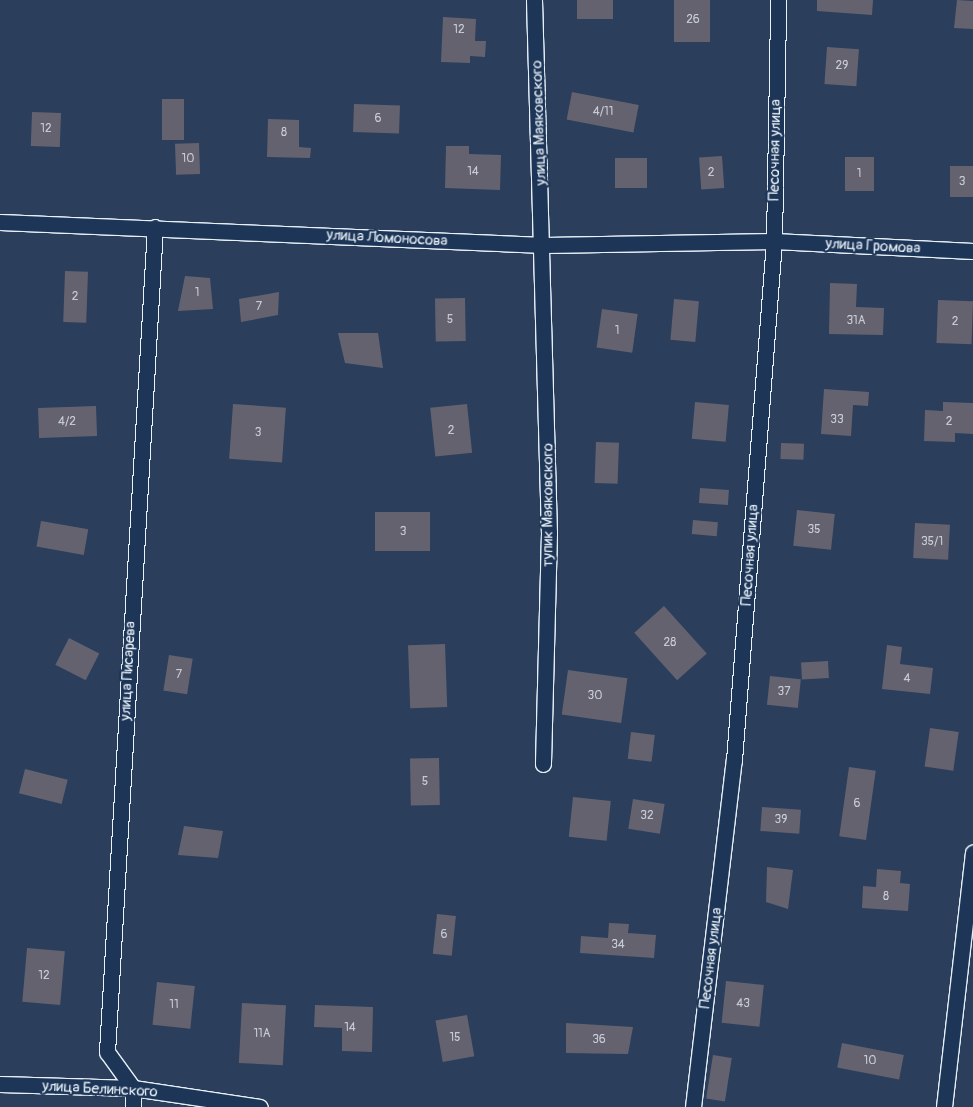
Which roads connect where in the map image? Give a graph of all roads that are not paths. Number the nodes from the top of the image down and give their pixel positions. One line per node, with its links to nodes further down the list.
1 (534, 0): 6 (street, улица Маяковского)
2 (778, 0): 5 (street, Песочная улица)
3 (0, 222): 4 (street, улица Ломоносова)
4 (155, 228): 6 (street, улица Ломоносова); 11 (street, улица Писарева)
5 (774, 241): 6 (street, улица Ломоносова); 7 (street, улица Громова); 14 (street, Песочная улица)
6 (545, 246): 8 (street, тупик Маяковского)
7 (973, 251)
8 (543, 764)
9 (973, 853): 15 (street)
10 (0, 1084): 11 (street, улица Белинского)
11 (133, 1088): 12 (street); 13 (street, улица Белинского)
12 (133, 1107)
13 (260, 1107)
14 (693, 1107)
15 (944, 1107)

